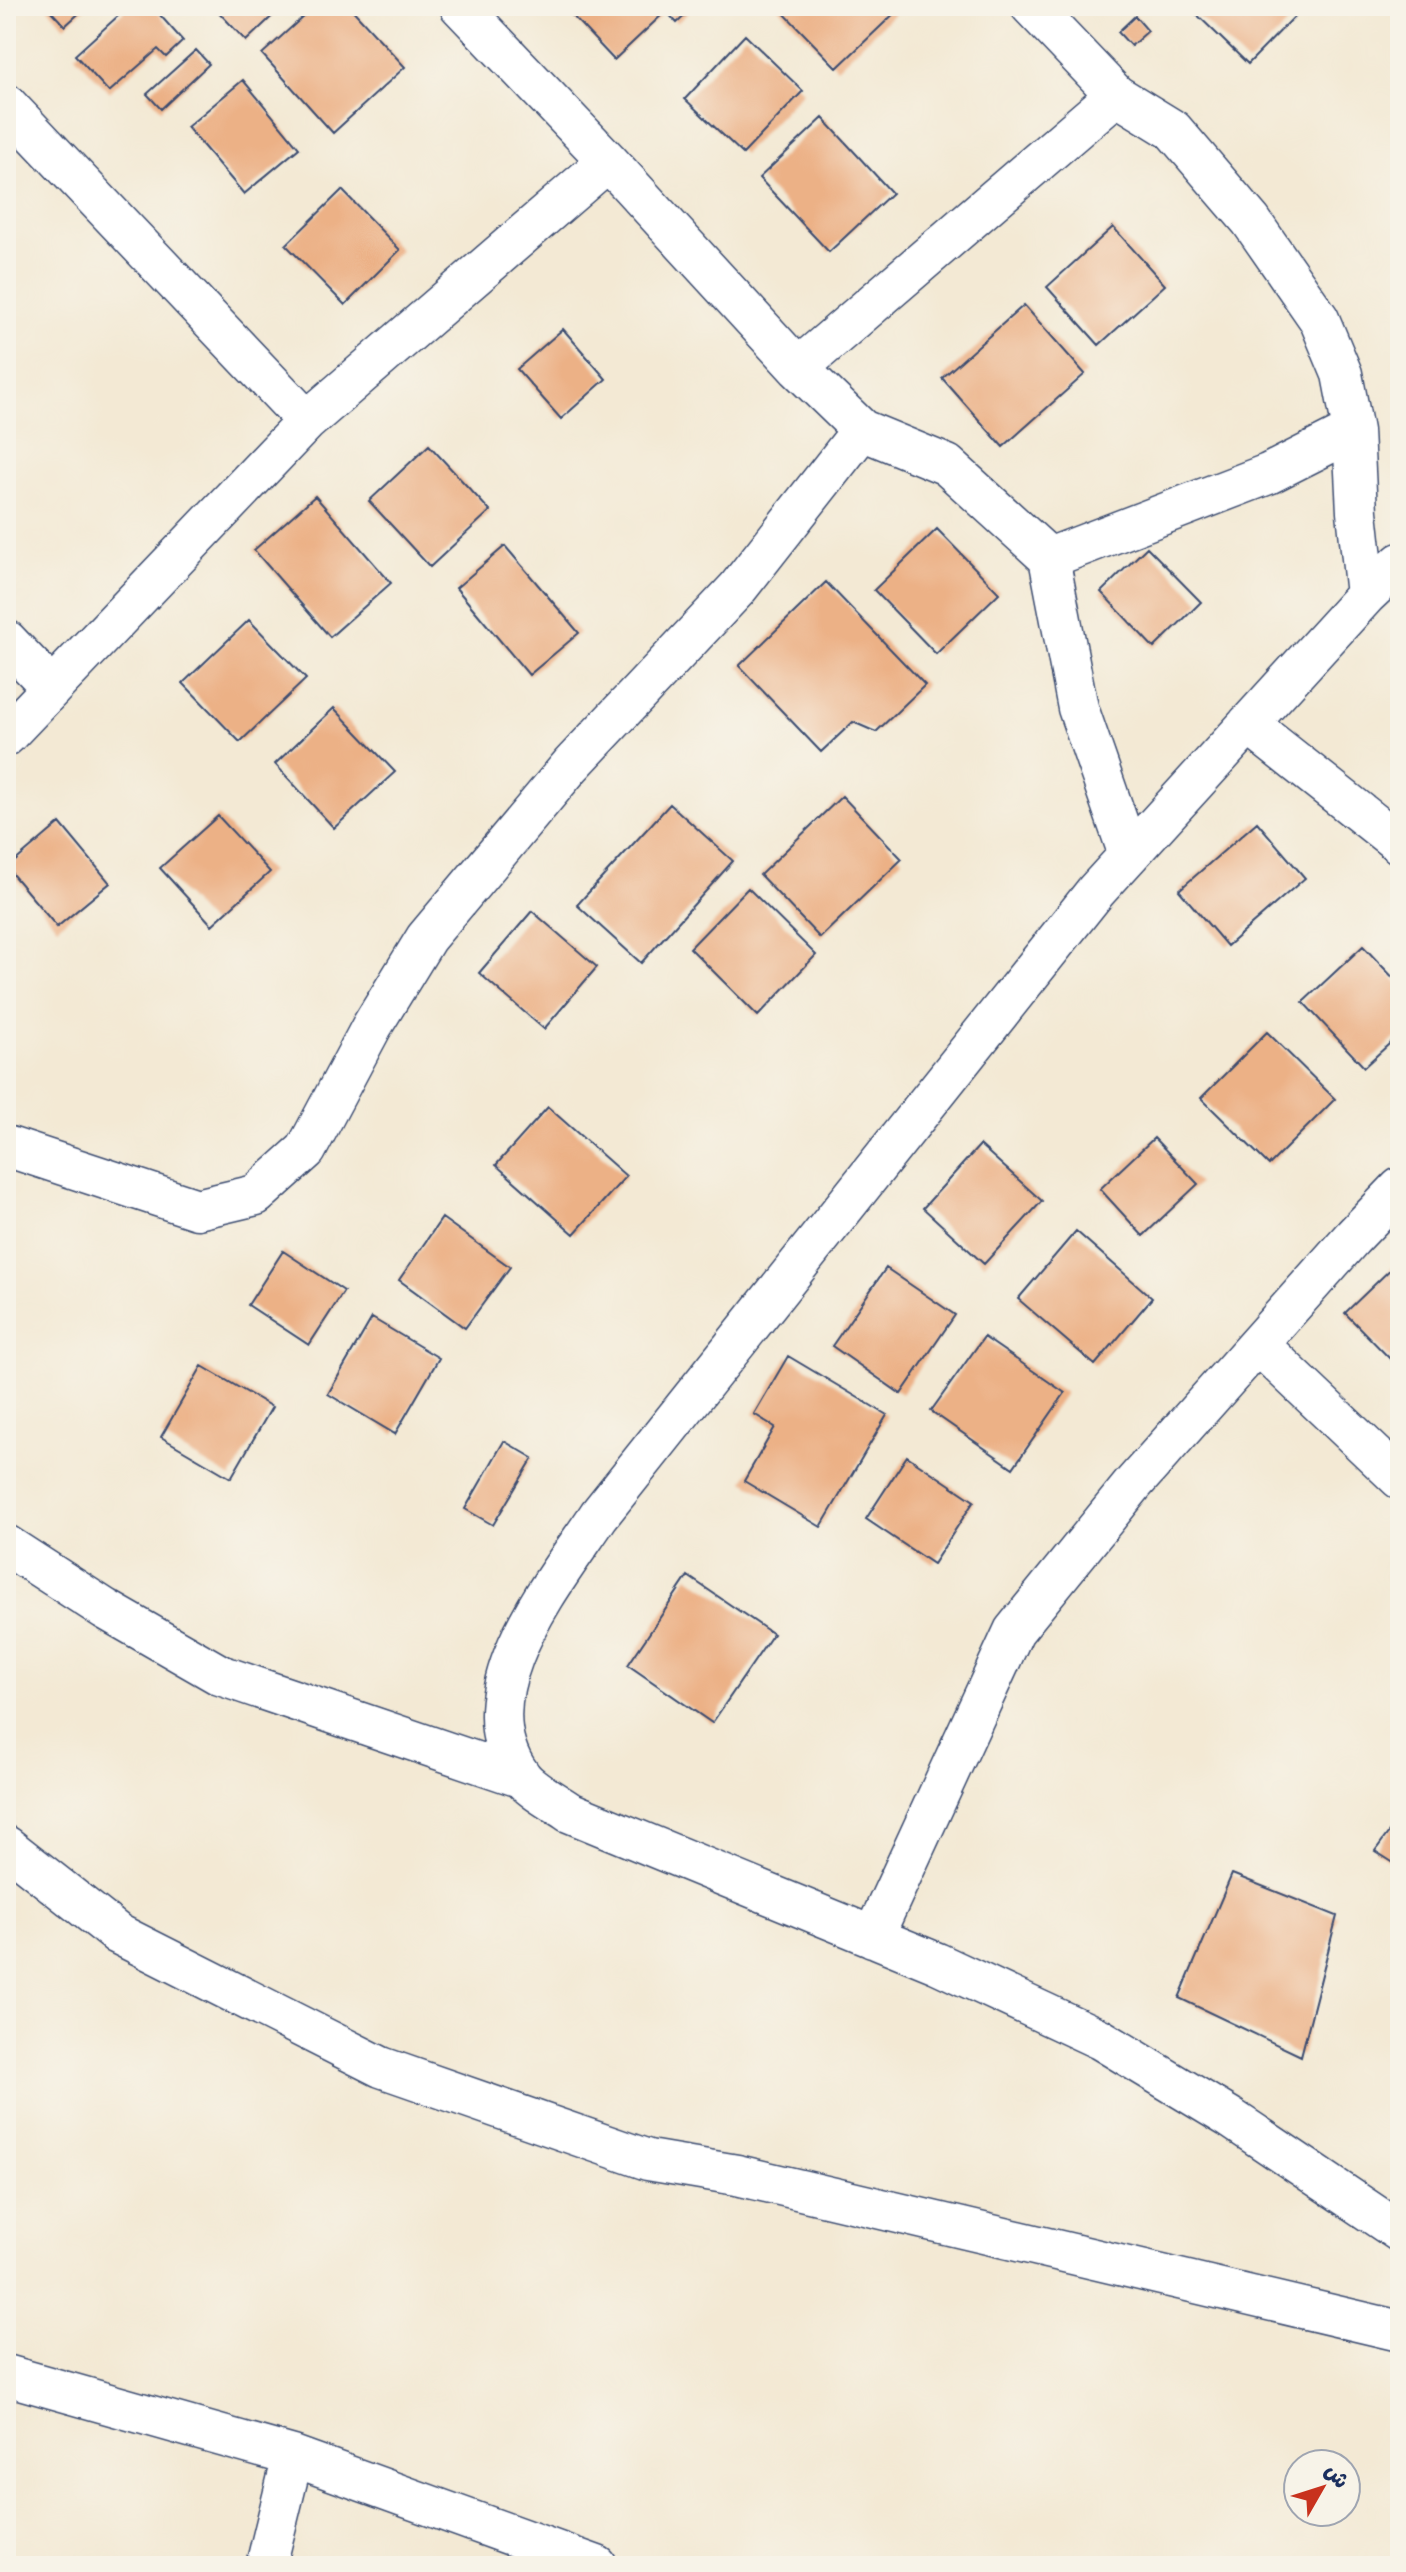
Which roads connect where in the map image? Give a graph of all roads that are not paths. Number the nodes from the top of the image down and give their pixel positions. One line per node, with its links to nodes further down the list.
1 (460, 6): 5 (street)
2 (1031, 6): 3 (street)
3 (1116, 95): 6 (street); 9 (street)
4 (6, 104): 7 (street)
5 (608, 161): 6 (street); 7 (street)
6 (798, 368): 8 (street)
7 (307, 421): 14 (street)
8 (862, 430): 10 (street); 19 (street)
9 (1353, 431): 10 (street); 12 (street)
10 (1049, 558): 18 (street)
11 (1400, 563): 12 (street)
12 (1366, 595): 15 (street)
13 (6, 640): 14 (street)
14 (52, 688): 16 (street)
15 (1248, 724): 17 (street); 18 (street)
16 (6, 736)
17 (1400, 844)
18 (1129, 855): 24 (street)
19 (6, 1146)
20 (1400, 1188): 21 (street)
21 (1258, 1344): 22 (street); 26 (street)
22 (1400, 1479)
23 (6, 1545): 24 (street)
24 (520, 1777): 26 (street)
25 (6, 1846): 28 (street)
26 (873, 1937): 27 (street)
27 (1400, 2232)
28 (1400, 2331)
29 (6, 2375): 30 (street)
30 (293, 2456): 31 (street); 32 (street)
31 (266, 2566)
32 (597, 2566)

